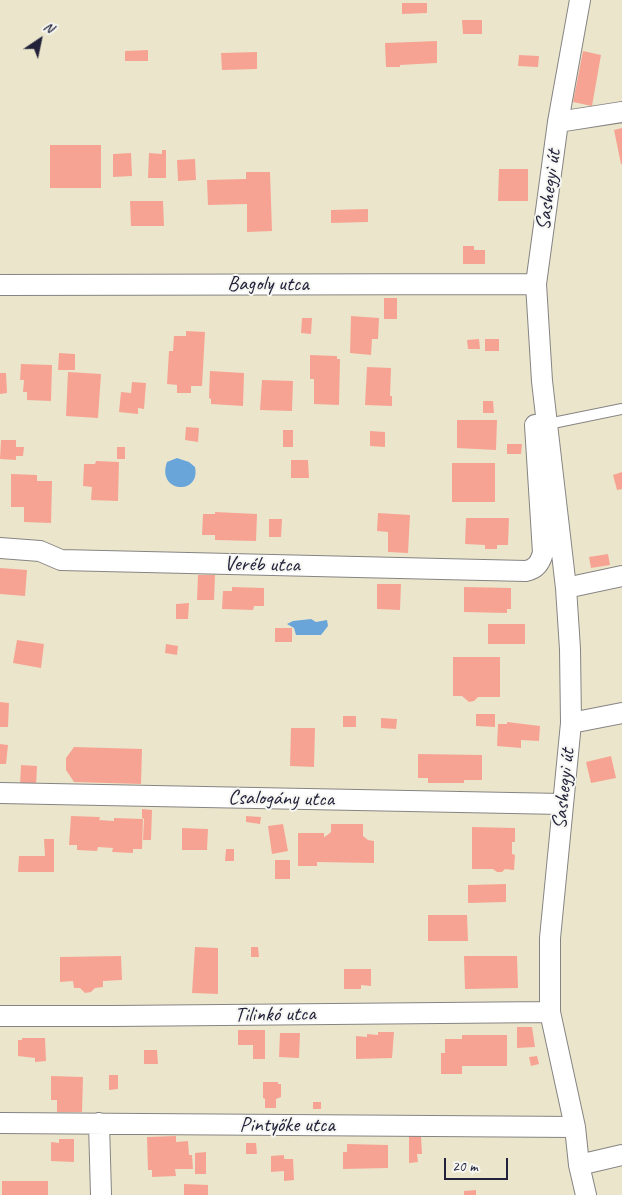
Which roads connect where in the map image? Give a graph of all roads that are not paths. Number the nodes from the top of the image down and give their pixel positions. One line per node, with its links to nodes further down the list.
1 (580, 0): 3 (street, Sashegyi út)
2 (622, 112): 3 (street)
3 (558, 122): 4 (street, Sashegyi út)
4 (536, 284): 5 (street, Bagoly utca); 6 (street, Sashegyi út)
5 (0, 285)
6 (542, 381): 8 (street, Sashegyi út); 10 (street, Sashegyi út)
7 (622, 409): 8 (lane)
8 (548, 424): 12 (street, Sashegyi út)
9 (0, 548): 10 (street, Veréb utca)
10 (526, 571)
11 (622, 576): 12 (street)
12 (566, 588): 14 (street, Sashegyi út)
13 (622, 713): 14 (street)
14 (571, 723): 16 (street, Sashegyi út)
15 (0, 793): 16 (street, Csalogány utca)
16 (562, 804): 17 (street, Sashegyi út)
17 (550, 1012): 18 (street, Tilinkó utca); 21 (street, Sashegyi út)
18 (0, 1016)
19 (0, 1123): 20 (street, Pintyőke utca)
20 (98, 1123): 21 (street, Pintyőke utca); 24 (street)
21 (575, 1127): 23 (street, Sashegyi út)
22 (622, 1154): 23 (street)
23 (579, 1165): 25 (street, Sashegyi út)
24 (101, 1195)
25 (586, 1195)

